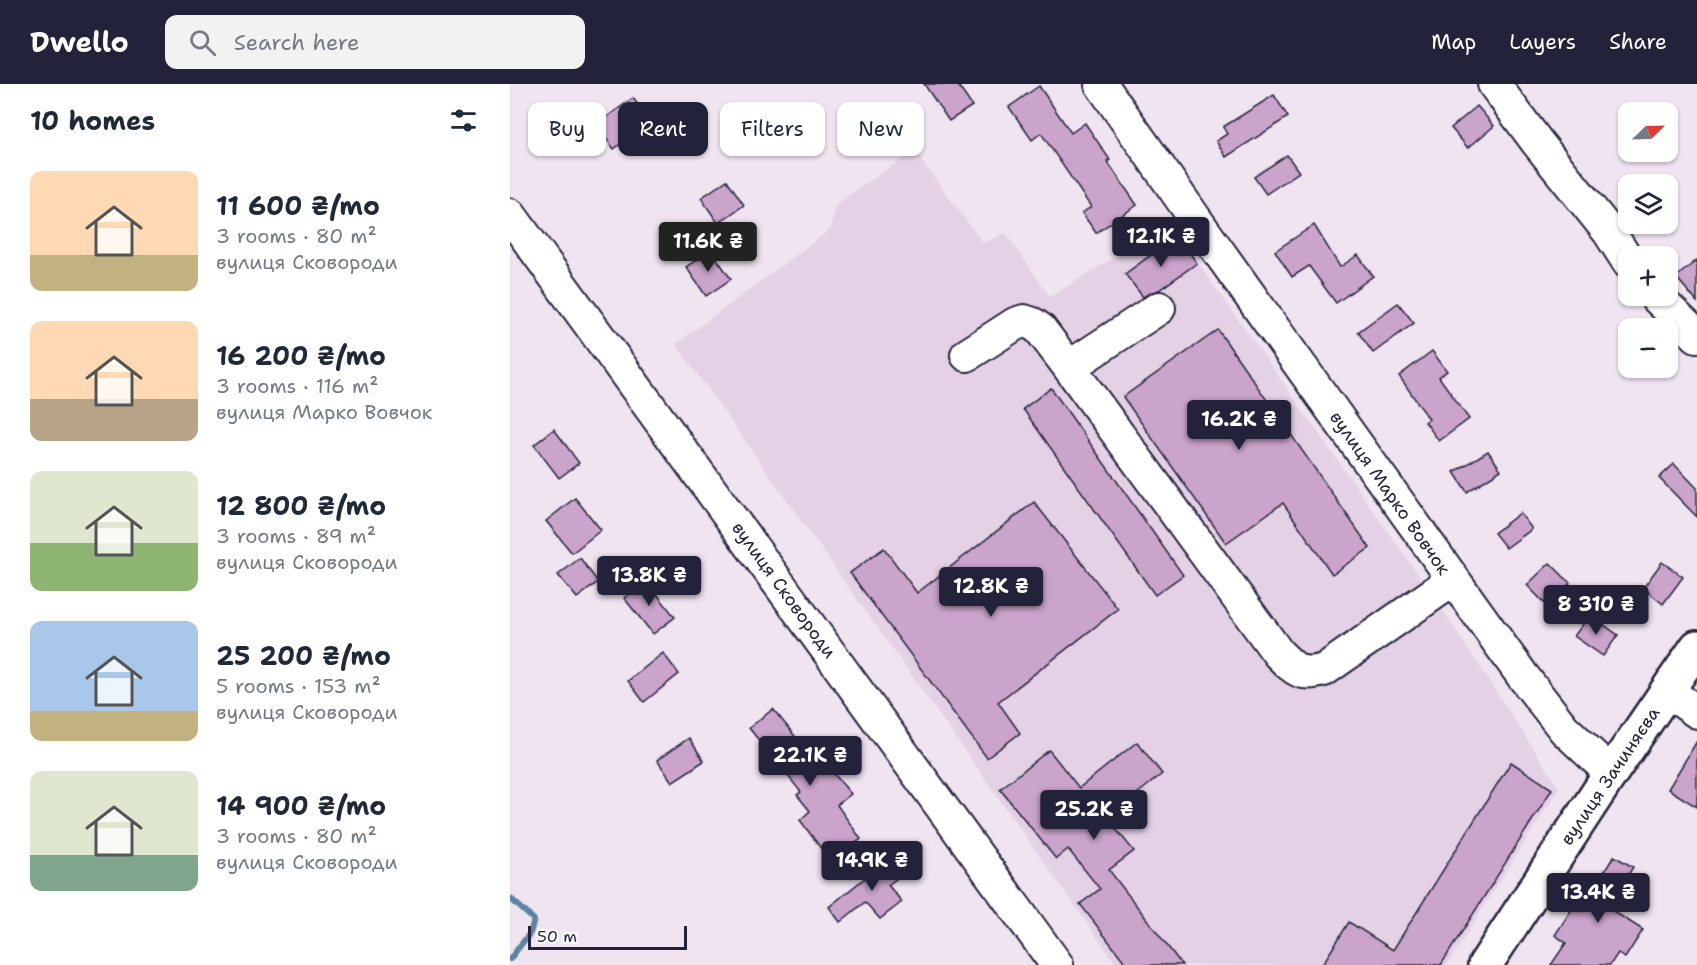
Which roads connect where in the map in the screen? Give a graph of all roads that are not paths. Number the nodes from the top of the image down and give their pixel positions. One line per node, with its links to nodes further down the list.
1 (1101, 84): 10 (street, вулиця Марко Вовчок)
2 (1494, 84): 4 (street)
3 (510, 215): 15 (street, вулиця Сковороди)
4 (1618, 246)
5 (1666, 306): 7 (street)
6 (1160, 308): 9 (street)
7 (1697, 336)
8 (967, 355): 9 (street)
9 (1069, 367): 10 (street)
10 (1453, 580): 14 (street, вулиця Марко Вовчок)
11 (1697, 647): 12 (main road, вулиця Зачиняєва)
12 (1667, 691): 13 (street); 14 (main road, вулиця Зачиняєва)
13 (1697, 712)
14 (1611, 773): 16 (main road, вулиця Зачиняєва)
15 (1057, 965)
16 (1485, 965)

